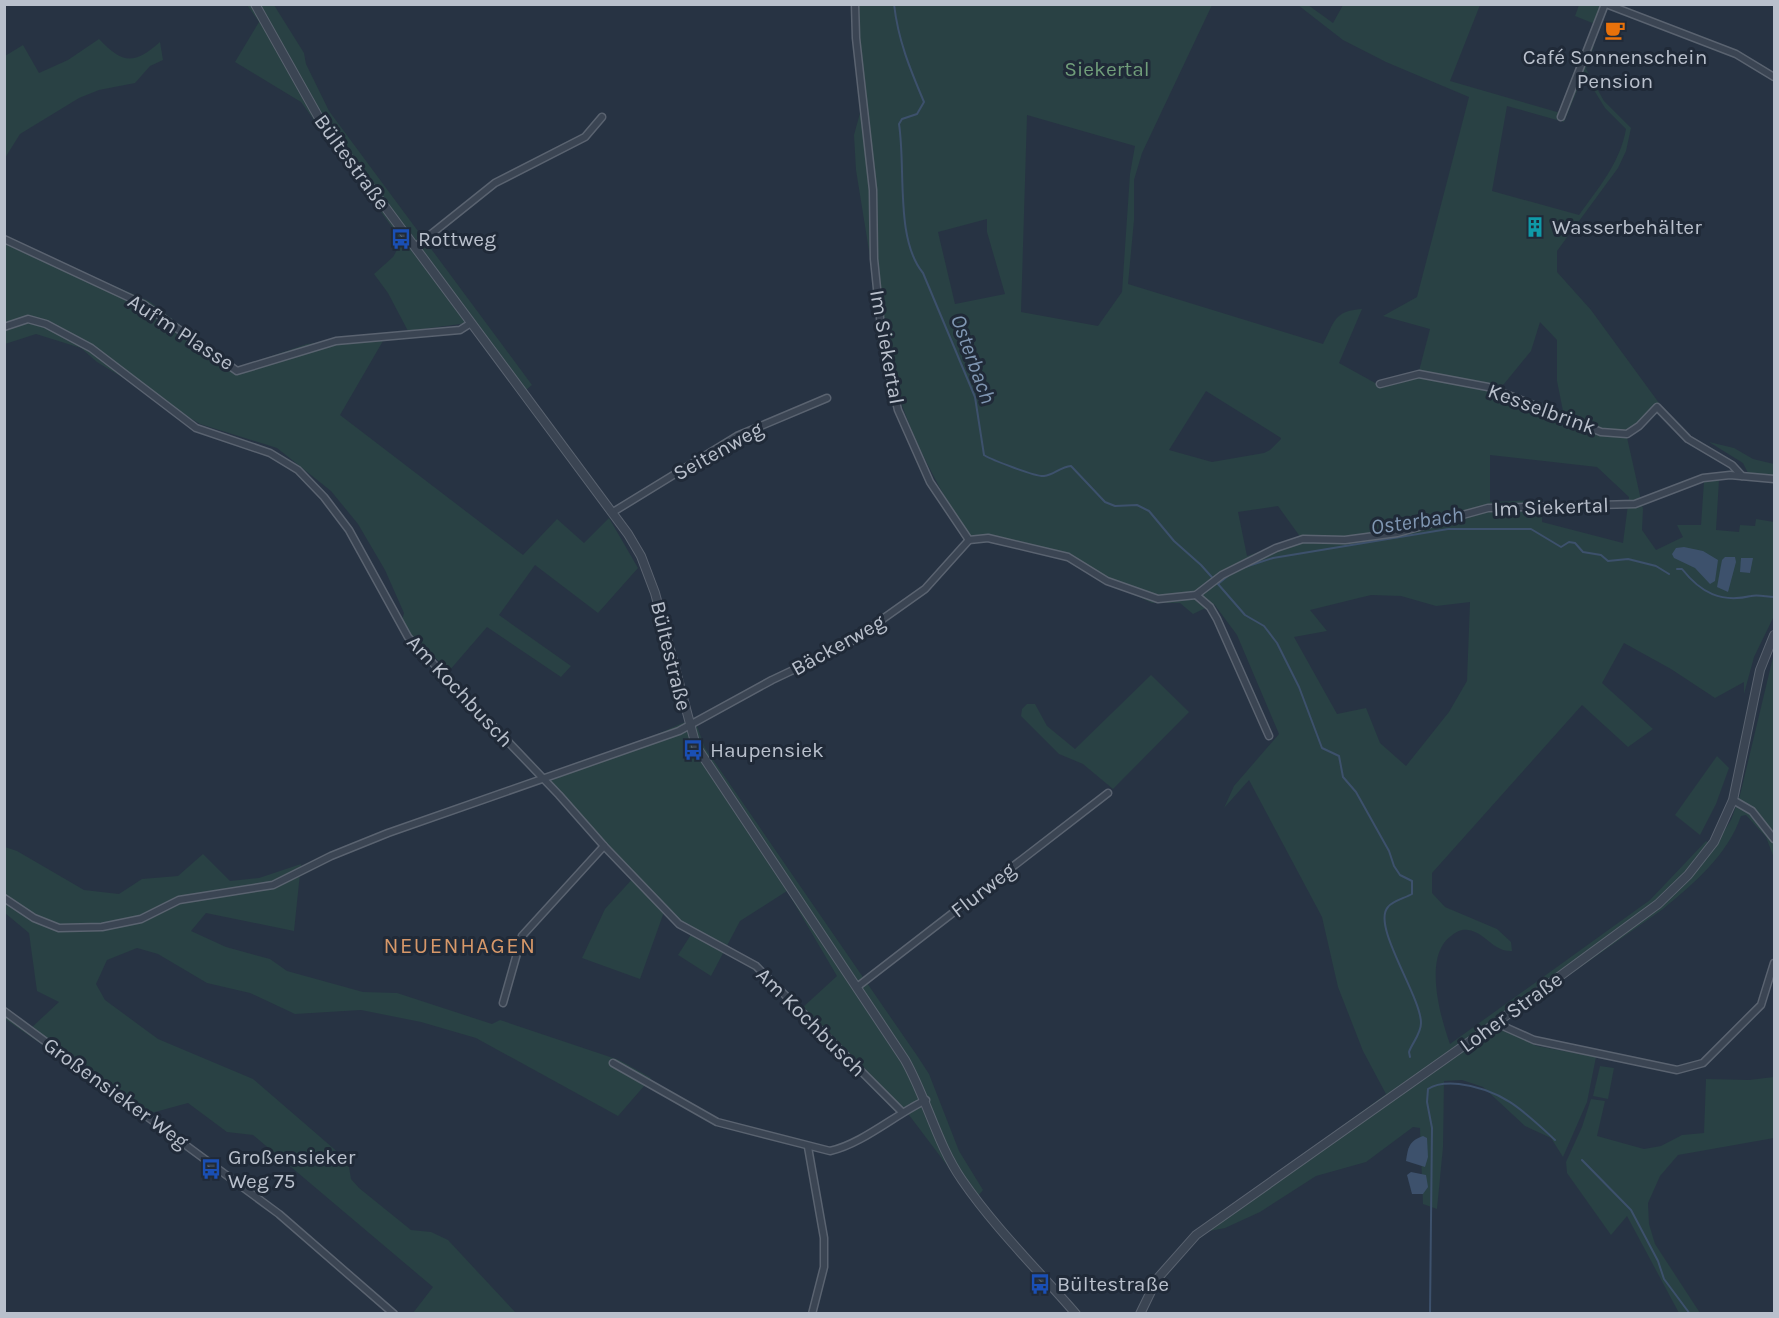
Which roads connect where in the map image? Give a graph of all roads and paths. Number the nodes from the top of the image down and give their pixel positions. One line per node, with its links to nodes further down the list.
1 (255, 4): 8 (street, Bültestraße)
2 (855, 4): 16 (street, Im Siekertal)
3 (1606, 4): 4 (street); 6 (street)
4 (1774, 77)
5 (602, 117): 8 (street)
6 (1561, 117)
7 (4, 239): 9 (street, Auf'm Plasse)
8 (415, 247): 9 (street, Bültestraße)
9 (471, 323): 15 (street, Bültestraße)
10 (4, 327): 21 (street, Am Kochbusch)
11 (1380, 384): 13 (street, Kesselbrink)
12 (827, 398): 15 (street, Seitenweg)
13 (1742, 476): 14 (street, Im Siekertal); 17 (street, Im Siekertal)
14 (1774, 479)
15 (613, 512): 19 (street, Bültestraße)
16 (969, 540): 17 (street); 19 (street, Bäckerweg)
17 (1196, 595): 20 (street)
18 (1774, 635): 23 (street, Loher Straße)
19 (689, 726): 21 (street); 28 (street, Bültestraße)
20 (1269, 736)
21 (542, 780): 25 (street, Am Kochbusch); 26 (street)
22 (1108, 793): 28 (street, Flurweg)
23 (1733, 800): 24 (street); 31 (street, Loher Straße)
24 (1774, 838)
25 (604, 846): 29 (street); 34 (street, Am Kochbusch)
26 (4, 898)
27 (1774, 963): 31 (street)
28 (857, 987): 33 (street, Bültestraße)
29 (503, 1003)
30 (4, 1011): 36 (street, Großensieker Weg)
31 (1496, 1023): 39 (street, Loher Straße)
32 (613, 1063): 35 (street)
33 (926, 1100): 34 (street); 38 (street, Bültestraße)
34 (902, 1112): 35 (street)
35 (808, 1147): 37 (street)
36 (394, 1314)
37 (812, 1314)
38 (1076, 1314)
39 (1140, 1314)

